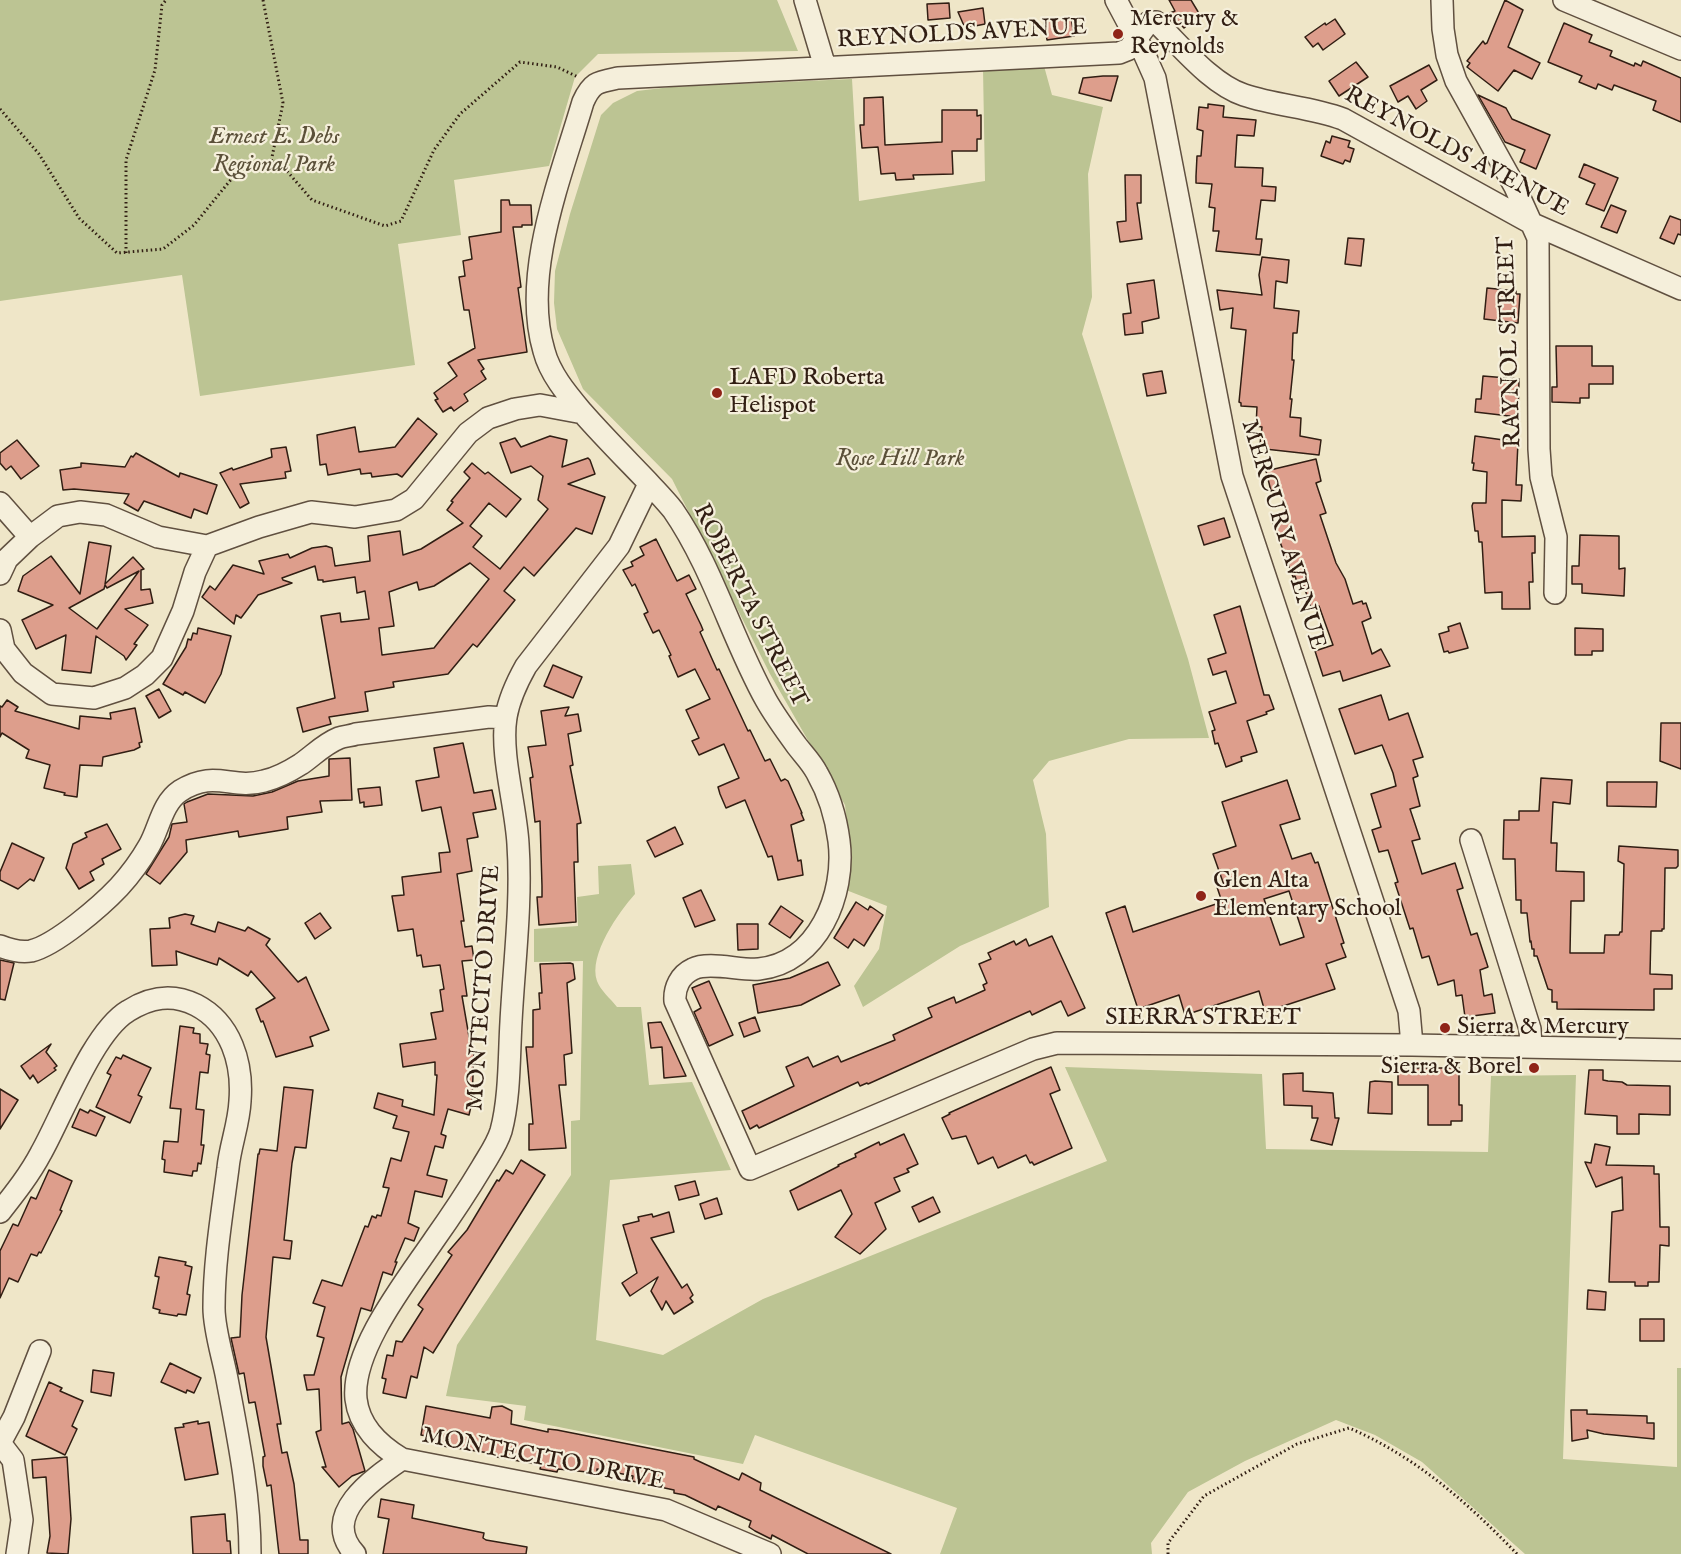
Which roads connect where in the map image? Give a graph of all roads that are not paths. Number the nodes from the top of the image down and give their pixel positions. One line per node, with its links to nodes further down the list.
1 (805, 0): 7 (street)
2 (1116, 0): 5 (street, MERCURY AVENUE)
3 (1442, 0): 9 (street, RAYNOL STREET)
4 (1564, 0): 6 (street)
5 (1138, 39): 7 (street, REYNOLDS AVENUE); 9 (street, REYNOLDS AVENUE); 22 (street, MERCURY AVENUE)
6 (1680, 47)
7 (825, 68): 8 (street, REYNOLDS AVENUE)
8 (593, 85): 11 (street, ROBERTA STREET)
9 (1533, 224): 10 (street, REYNOLDS AVENUE); 17 (street, RAYNOL STREET)
10 (1681, 289)
11 (583, 413): 12 (street, ROBERTA STREET); 15 (street)
12 (650, 484): 19 (street, MONTECITO DRIVE); 25 (street, ROBERTA STREET)
13 (0, 503): 14 (street)
14 (30, 537): 15 (street); 16 (street)
15 (207, 546): 18 (street)
16 (0, 574)
17 (1555, 593)
18 (0, 630)
19 (506, 718): 21 (street); 29 (street, MONTECITO DRIVE)
20 (1471, 840): 23 (street)
21 (0, 946)
22 (1412, 1045): 23 (street, SIERRA STREET); 25 (street, SIERRA STREET)
23 (1531, 1046): 24 (street, SIERRA STREET)
24 (1681, 1050)
25 (750, 1169)
26 (0, 1212): 31 (street)
27 (40, 1351): 28 (street)
28 (0, 1443): 30 (street)
29 (402, 1459): 32 (street); 33 (street, MONTECITO DRIVE)
30 (17, 1554)
31 (250, 1554)
32 (354, 1554)
33 (770, 1554)

